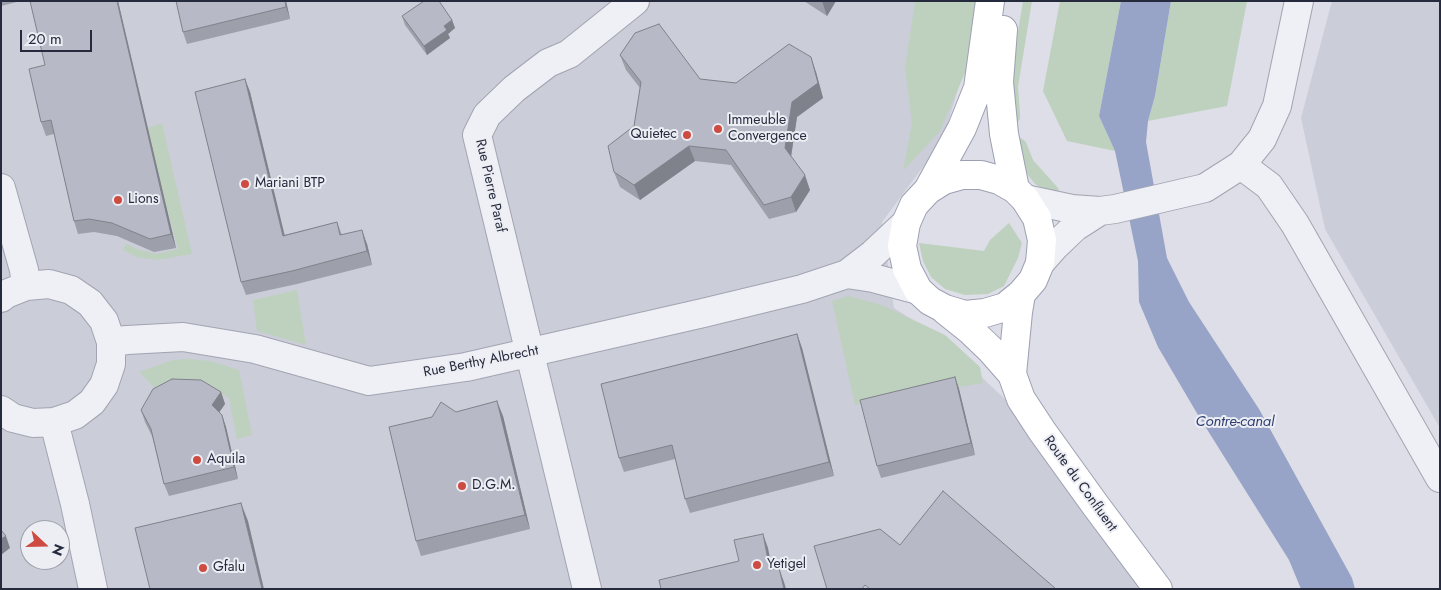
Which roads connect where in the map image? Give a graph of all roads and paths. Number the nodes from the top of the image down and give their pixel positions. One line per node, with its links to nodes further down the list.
1 (635, 1): 19 (street, Rue Pierre Paraf)
2 (990, 1): 7 (main road)
3 (1007, 1): 8 (main road)
4 (1299, 1): 5 (street)
5 (1241, 165): 9 (street); 23 (street)
6 (1, 188): 13 (street)
7 (928, 190): 8 (main road); 10 (main road)
8 (1020, 194): 9 (street); 11 (main road)
9 (1108, 210): 11 (street)
10 (906, 223): 12 (street, Rue Berthy Albrecht); 14 (main road)
11 (1040, 262): 15 (main road)
12 (847, 274): 14 (street, Rue Berthy Albrecht); 19 (street, Rue Berthy Albrecht)
13 (26, 286): 16 (street); 18 (street)
14 (918, 290): 17 (main road)
15 (1021, 294): 17 (main road); 20 (main road, Route du Confluent)
16 (1, 298)
17 (945, 309): 20 (main road, Route du Confluent)
18 (111, 342): 19 (street, Rue Berthy Albrecht); 22 (street)
19 (529, 352): 25 (street, Rue Pierre Paraf)
20 (1012, 374): 26 (main road, Route du Confluent)
21 (1, 410): 22 (street)
22 (54, 422): 24 (street)
23 (1440, 478)
24 (93, 589)
25 (587, 589)
26 (1158, 589)

